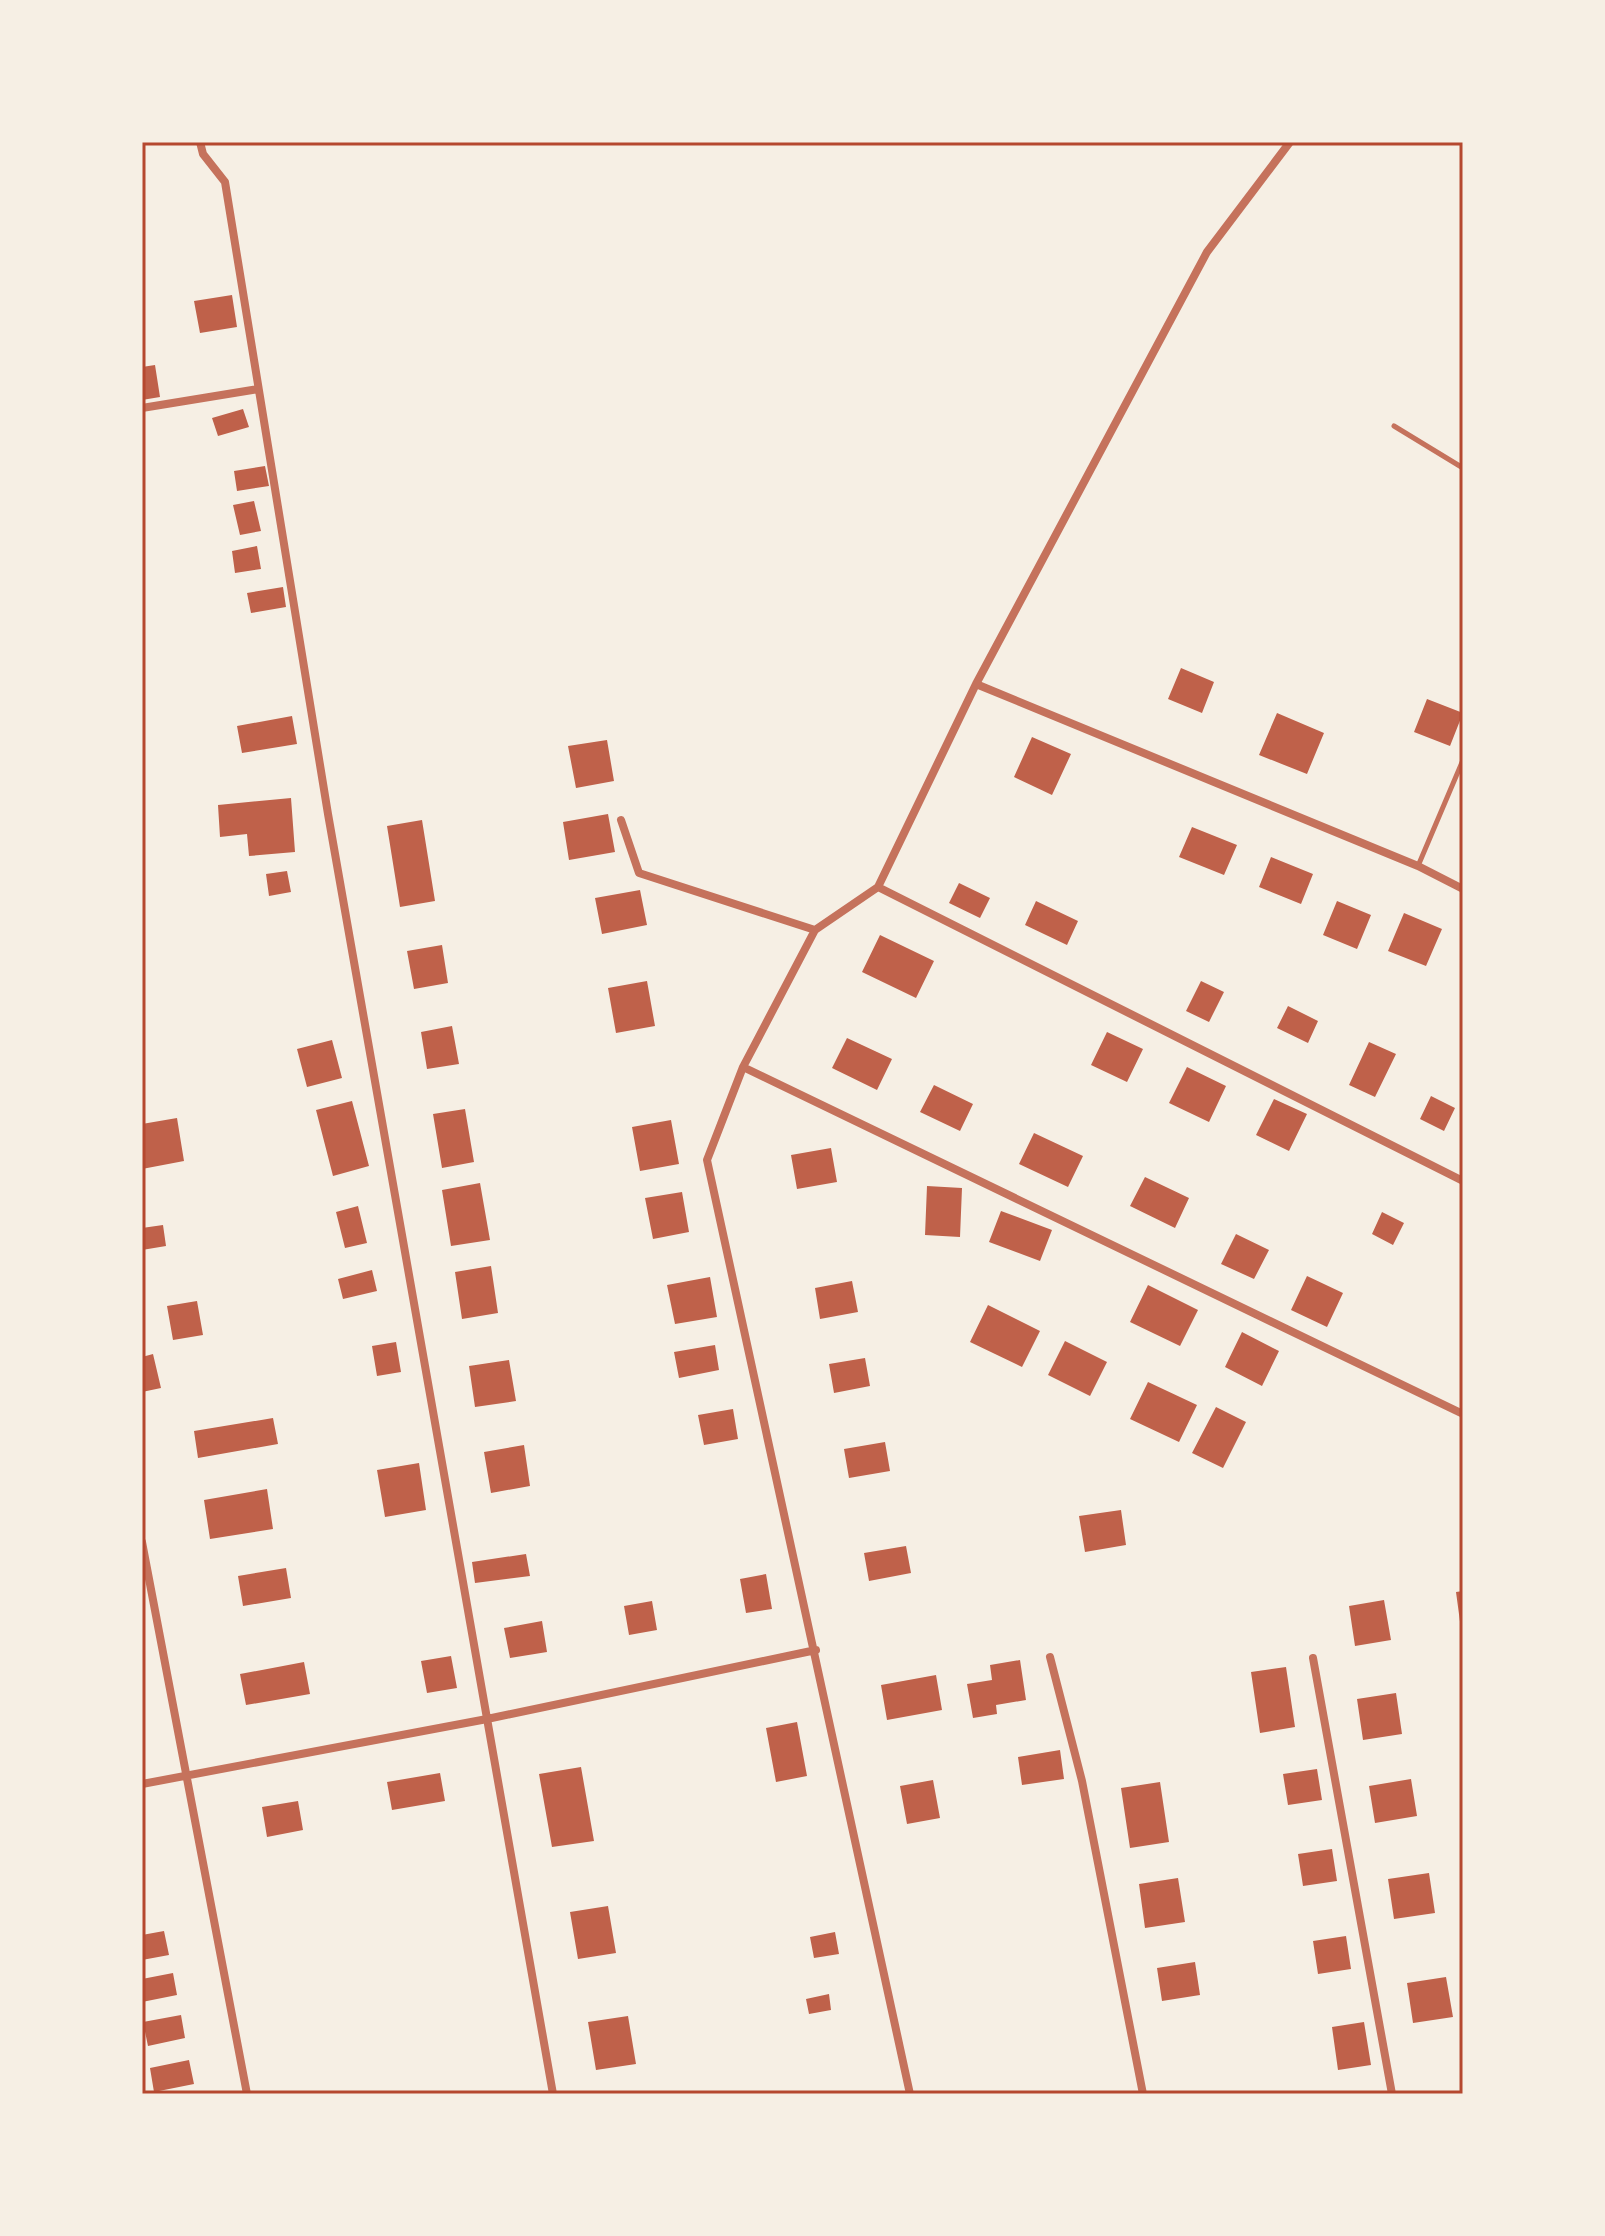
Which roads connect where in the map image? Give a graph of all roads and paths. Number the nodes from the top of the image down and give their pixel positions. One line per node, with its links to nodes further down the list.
1 (200, 142): 3 (street)
2 (1290, 142): 7 (street)
3 (258, 389): 4 (street); 21 (street)
4 (142, 408)
5 (1394, 426): 6 (lane)
6 (1463, 468)
7 (976, 684): 10 (street); 11 (street)
8 (1463, 760): 10 (lane)
9 (621, 820): 13 (street)
10 (1418, 866): 12 (street)
11 (878, 887): 13 (street); 15 (street)
12 (1463, 889)
13 (815, 930): 14 (street)
14 (743, 1067): 16 (street); 18 (street)
15 (1463, 1181)
16 (1463, 1414)
17 (142, 1542): 22 (street)
18 (816, 1650): 21 (street); 26 (street)
19 (1050, 1657): 27 (street)
20 (1313, 1658): 28 (street)
21 (487, 1719): 22 (street); 25 (street)
22 (189, 1776): 23 (street); 24 (street)
23 (142, 1784)
24 (247, 2094)
25 (553, 2094)
26 (910, 2094)
27 (1143, 2094)
28 (1392, 2094)

